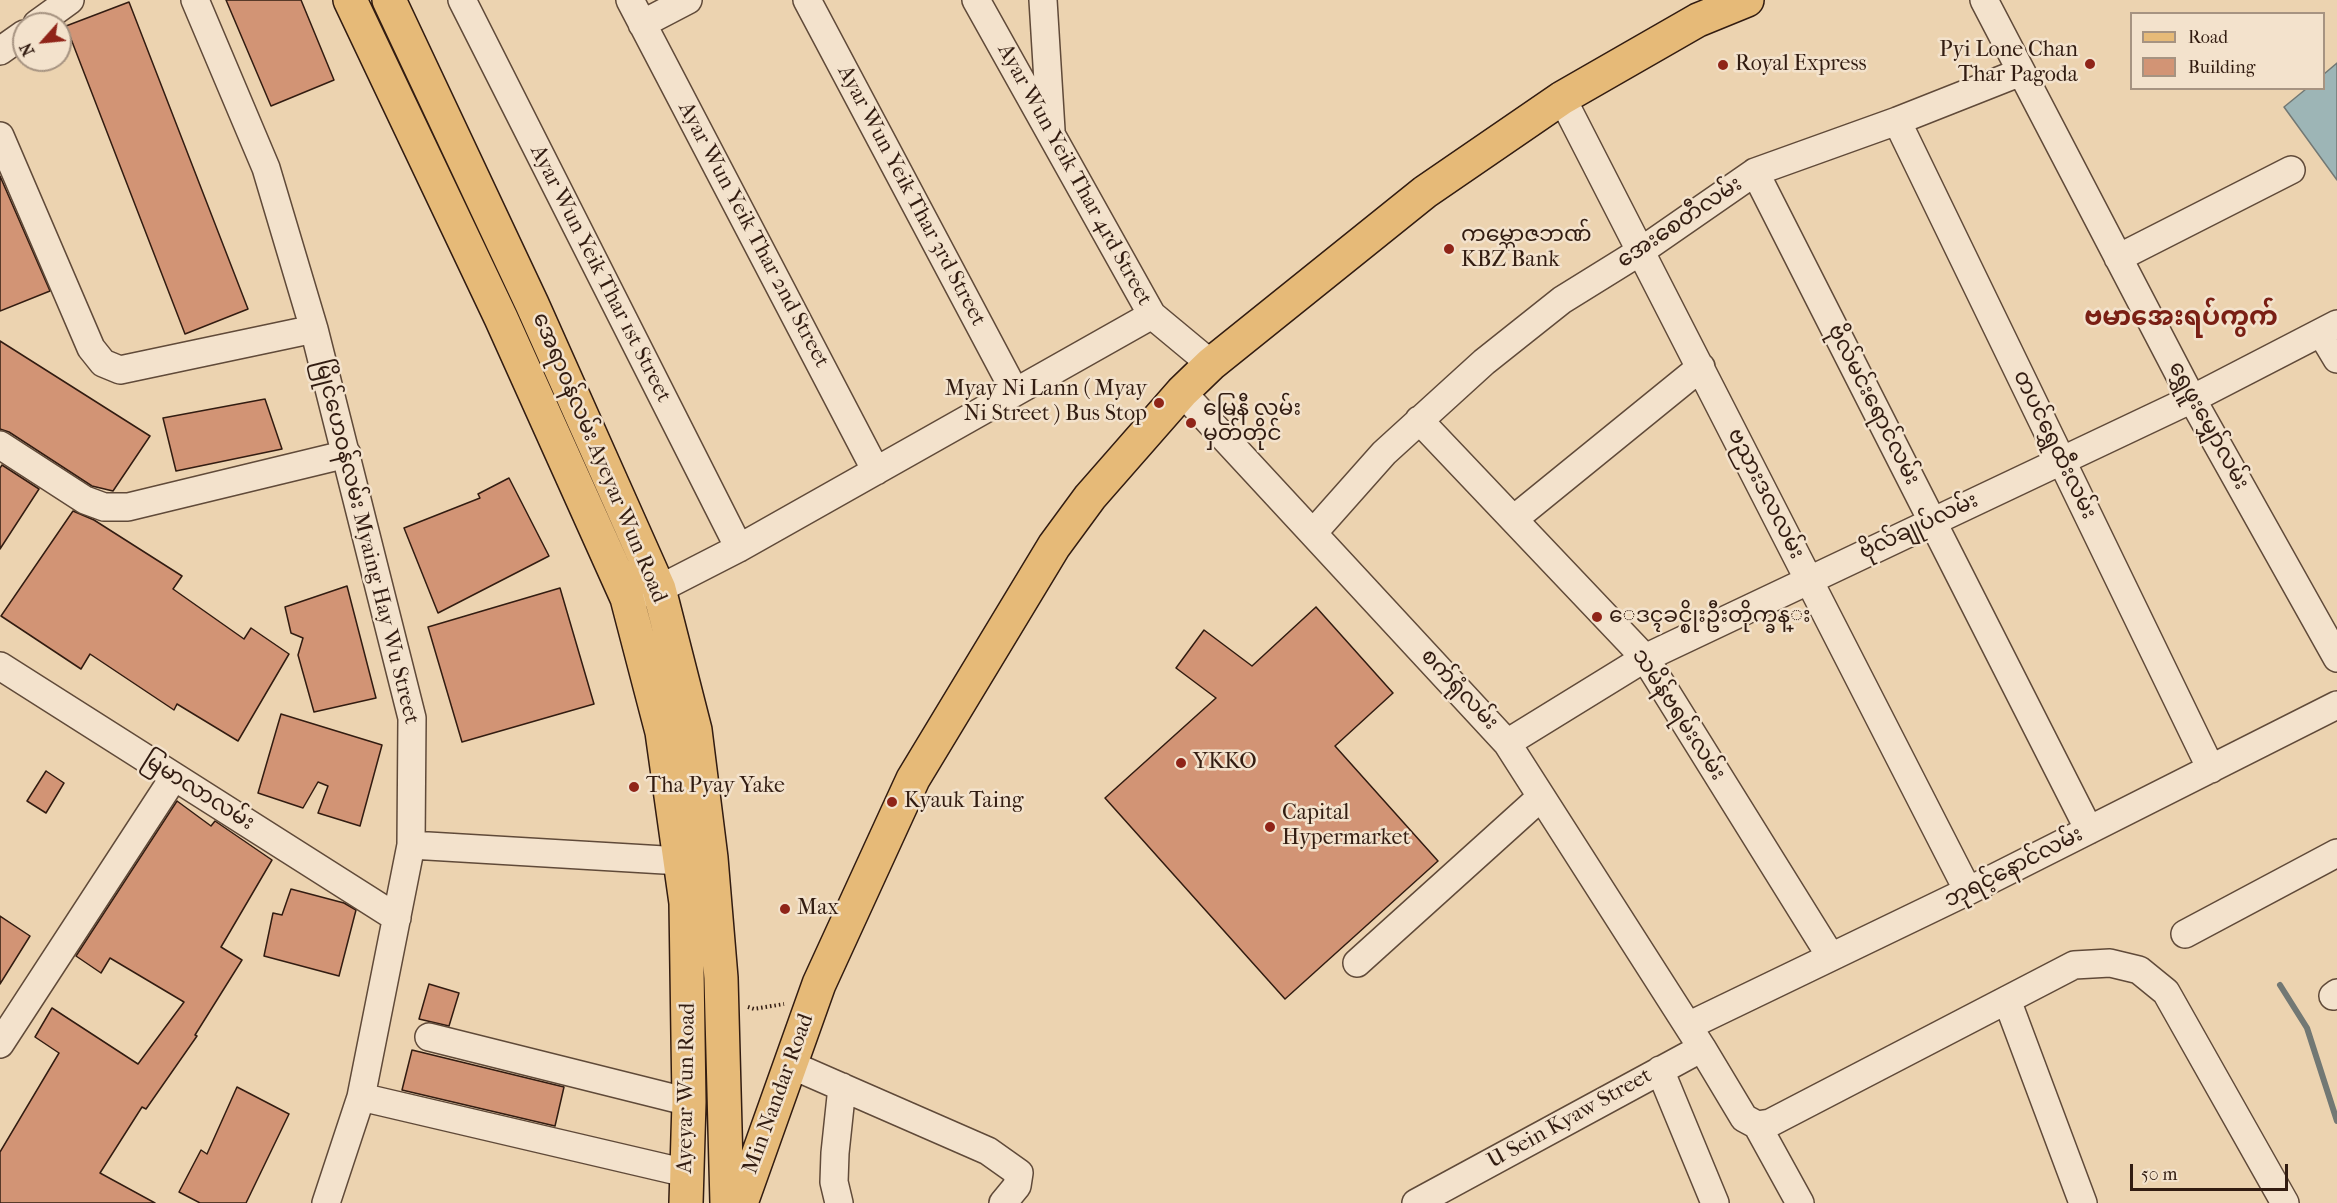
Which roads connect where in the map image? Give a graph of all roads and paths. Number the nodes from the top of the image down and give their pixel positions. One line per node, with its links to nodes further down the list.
1 (70, 0): 14 (street)
2 (195, 0): 26 (street, မြိုင်ဟေဝန်လမ်း Myaing Hay Wu Street)
3 (350, 0): 45 (main road, အေရာဝန်လမ်း Ayeyar Wun Road)
4 (389, 0): 44 (main road, အေရာဝန်လမ်း Ayeyar Wun Road)
5 (462, 0): 42 (street, Ayar Wun Yeik Thar 1st Street)
6 (630, 0): 15 (street, Ayar Wun Yeik Thar 2nd Street)
7 (688, 0): 15 (street)
8 (807, 0): 31 (street, Ayar Wun Yeik Thar 3rd Street)
9 (976, 0): 20 (street, Ayar Wun Yeik Thar 4rd Street)
10 (1042, 0): 20 (street)
11 (1747, 0): 13 (main road, Min Nandar Road)
12 (1984, 0): 16 (street, ရွှေဖူးမျှော်လမ်း)
13 (1696, 10): 17 (main road, Min Nandar Road)
14 (54, 12)
15 (642, 24): 38 (street, Ayar Wun Yeik Thar 2nd Street)
16 (2021, 72): 18 (street, အေးစေတီလမ်း); 24 (street, ရွှေဖူးမျှော်လမ်း)
17 (1562, 98): 23 (street, ဗညားဒလလမ်း); 29 (main road, Min Nandar Road)
18 (1897, 121): 22 (street, အေးစေတီလမ်း); 37 (street, တပင်ရွှေထီးလမ်း)
19 (0, 136): 26 (street)
20 (1052, 137): 25 (street, Ayar Wun Yeik Thar 4rd Street)
21 (2291, 170): 24 (street)
22 (1755, 172): 23 (street, အေးစေတီလမ်း); 40 (street, ဗိုလ်မင်းရောင်လမ်း)
23 (1641, 251): 30 (street, ဗညားဒလလမ်း); 34 (street, အေးစေတီလမ်း)
24 (2118, 258): 33 (street, ရွှေဖူးမျှော်လမ်း)
25 (1152, 315): 29 (street, Ayar Wun Yeik Thar 4rd Street); 31 (street)
26 (314, 329): 36 (street, မြိုင်ဟေဝန်လမ်း Myaing Hay Wu Street)
27 (2330, 329): 28 (street); 33 (street, ဗိုလ်ချုပ်လမ်း)
28 (2337, 359)
29 (1211, 364): 32 (main road, Min Nandar Road)
30 (1701, 367): 39 (street); 43 (street, ဗညားဒလလမ်း)
31 (1015, 392): 38 (street)
32 (1182, 392): 41 (street, စက်ရုံလမ်း); 65 (main road, Min Nandar Road)
33 (2192, 399): 37 (street, ဗိုလ်ချုပ်လမ်း); 47 (street, ရွှေဖူးမျှော်လမ်း)
34 (1419, 420): 39 (street, သမိန်ဗရမ်းလမ်း); 41 (street, အေးစေတီလမ်း)
35 (0, 445): 36 (street)
36 (347, 454): 55 (street, မြိုင်ဟေဝန်လမ်း Myaing Hay Wu Street)
37 (2061, 460): 40 (street, ဗိုလ်ချုပ်လမ်း); 51 (street, တပင်ရွှေထီးလမ်း)
38 (876, 471): 42 (street)
39 (1514, 519): 46 (street, သမိန်ဗရမ်းလမ်း)
40 (1932, 520): 43 (street, ဗိုလ်ချုပ်လမ်း); 54 (street, ဗိုလ်မင်းရောင်လမ်း)
41 (1313, 532): 50 (street, စက်ရုံလမ်း)
42 (739, 548): 44 (street)
43 (1809, 579): 46 (street, ဗိုလ်ချုပ်လမ်း); 58 (street, ဗညားဒလလမ်း)
44 (659, 589): 45 (street); 64 (main road, အေရာဝန်လမ်း Ayeyar Wun Road)
45 (627, 598): 57 (main road, အေရာဝန်လမ်း Ayeyar Wun Road)
46 (1645, 658): 50 (street, ဗိုလ်ချုပ်လမ်း); 61 (street, သမိန်ဗရမ်းလမ်း)
47 (2337, 658)
48 (0, 666): 52 (street, မြမာလာလမ်း)
49 (2337, 705): 51 (street, ဘုရင့်နောင်လမ်း)
50 (1507, 743): 53 (street, စက်ရုံလမ်း)
51 (2211, 769): 54 (street, ဘုရင့်နောင်လမ်း)
52 (174, 777): 59 (street, မြမာလာလမ်း); 69 (street)
53 (1541, 798): 62 (street); 68 (street, စက်ရုံလမ်း)
54 (2089, 830): 58 (street, ဘုရင့်နောင်လမ်း)
55 (411, 845): 57 (street); 59 (street, မြိုင်ဟေဝန်လမ်း Myaing Hay Wu Street)
56 (2337, 853): 60 (street)
57 (681, 861): 63 (main road, အေရာဝန်လမ်း Ayeyar Wun Road)
58 (1968, 891): 61 (street, ဘုရင့်နောင်လမ်း)
59 (397, 918): 73 (street, မြိုင်ဟေဝန်လမ်း Myaing Hay Wu Street)
60 (2185, 934)
61 (1831, 957): 68 (street, ဘုရင့်နောင်လမ်း)
62 (1357, 963)
63 (687, 973): 74 (main road, Ayeyar Wun Road)
64 (721, 978): 65 (path); 78 (main road, Ayeyar Wun Road)
65 (819, 984): 70 (main road, Min Nandar Road)
66 (2007, 1000): 75 (street); 85 (street); 86 (street)
67 (429, 1037): 74 (street)
68 (1695, 1037): 71 (street, U Sein Kyaw Street); 75 (street, စက်ရုံလမ်း)
69 (0, 1044)
70 (789, 1064): 72 (street); 79 (main road, Min Nandar Road)
71 (1660, 1070): 82 (street, U Sein Kyaw Street); 83 (street)
72 (842, 1087): 80 (street); 81 (street)
73 (361, 1097): 76 (street); 77 (street, မြိုင်ဟေဝန်လမ်း Myaing Hay Wu Street)
74 (689, 1102): 76 (main road, Ayeyar Wun Road)
75 (1757, 1125): 84 (street, စက်ရုံလမ်း)
76 (686, 1188)
77 (326, 1203)
78 (727, 1203)
79 (741, 1203)
80 (839, 1203)
81 (1003, 1203)
82 (1416, 1203)
83 (1715, 1203)
84 (1800, 1203)
85 (2083, 1203)
86 (2285, 1203)

